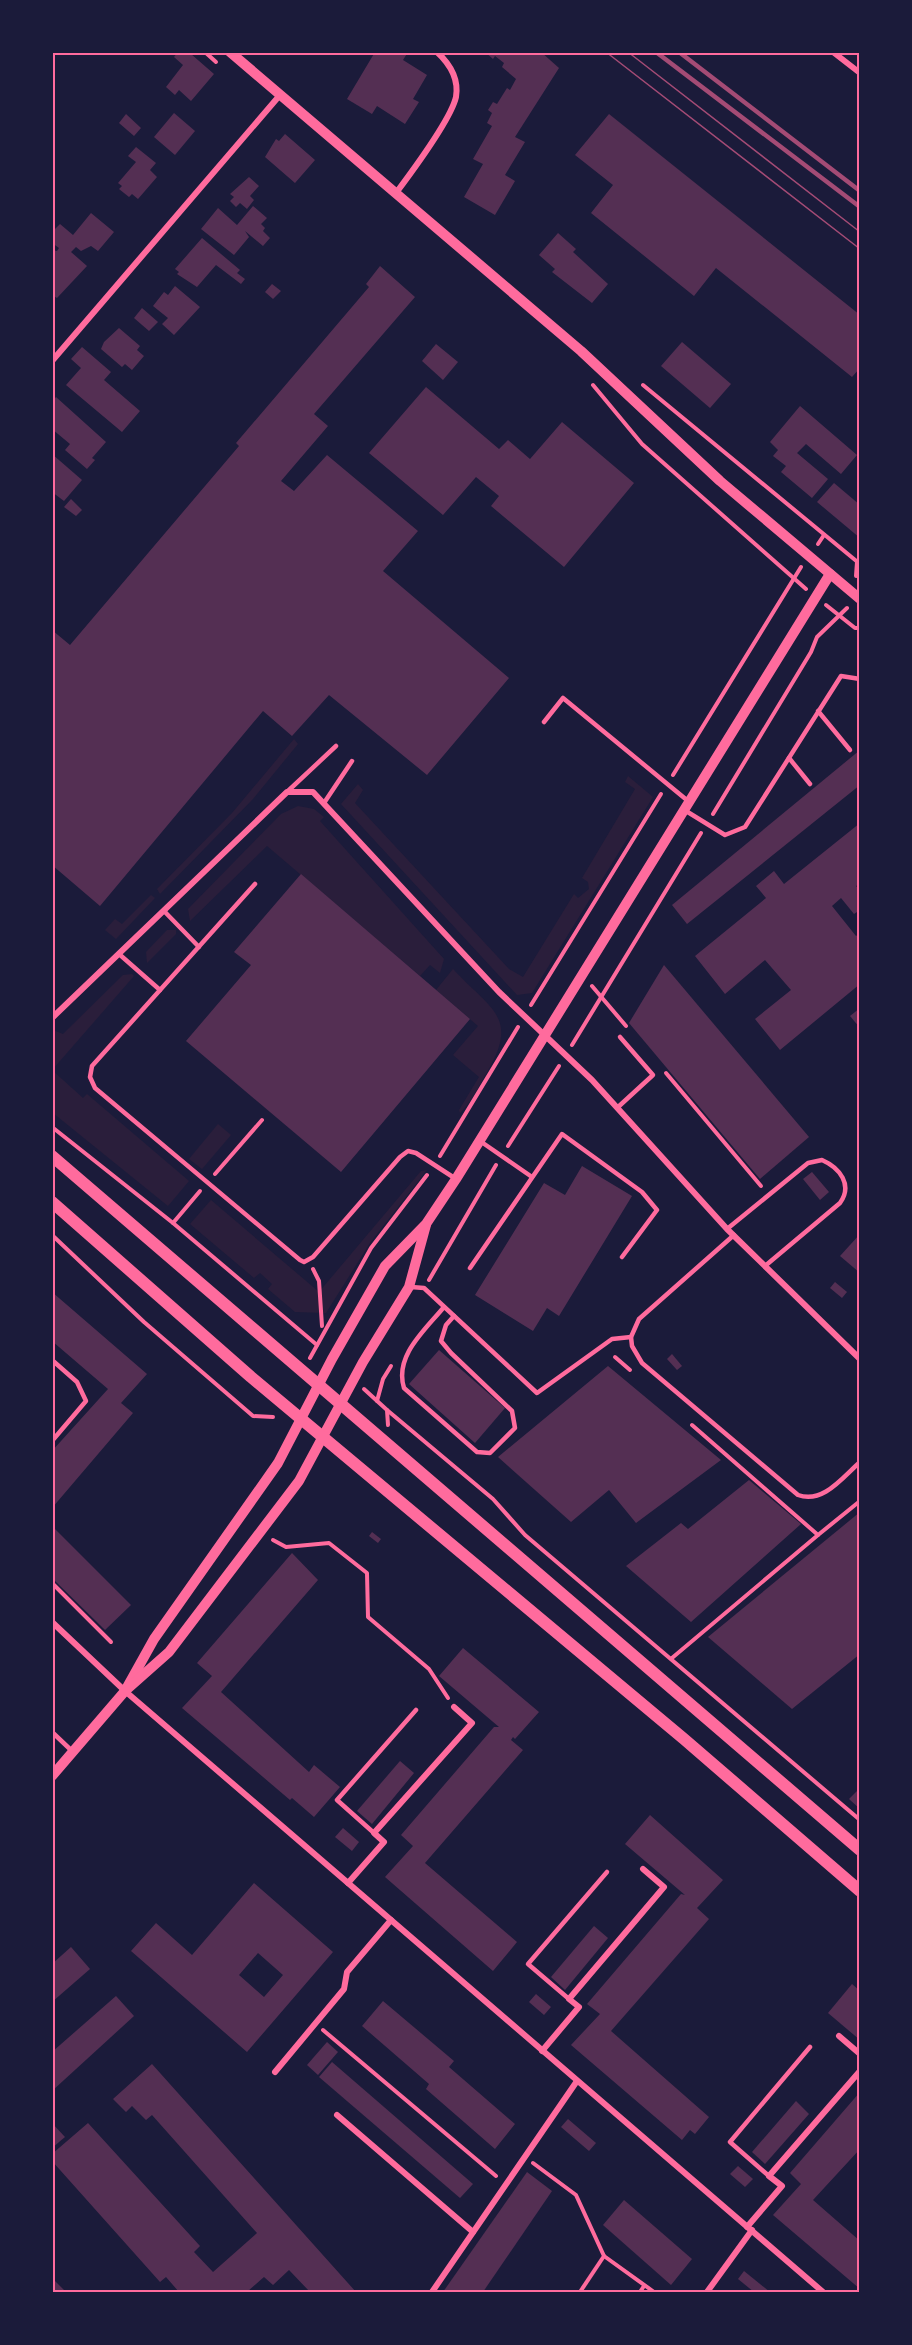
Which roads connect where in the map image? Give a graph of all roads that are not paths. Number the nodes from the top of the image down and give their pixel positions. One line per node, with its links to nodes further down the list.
1 (230, 52): 5 (street)
2 (437, 52): 6 (street)
3 (833, 52): 4 (street)
4 (860, 73)
5 (280, 95): 6 (street); 7 (street)
6 (396, 194): 8 (street)
7 (52, 361)
8 (830, 574): 9 (street); 20 (street)
9 (857, 597)
10 (860, 679): 11 (lane)
11 (818, 711): 14 (lane); 15 (lane)
12 (544, 722): 20 (lane)
13 (336, 746): 18 (lane)
14 (850, 750)
15 (789, 758): 17 (lane); 20 (lane)
16 (352, 761): 19 (lane)
17 (810, 784)
18 (286, 792): 19 (street); 22 (street)
19 (324, 803): 27 (street)
20 (686, 805): 27 (street)
21 (255, 884): 23 (lane)
22 (164, 911): 23 (lane); 24 (street)
23 (199, 947): 25 (lane)
24 (120, 954): 25 (lane); 26 (street)
25 (160, 990): 33 (lane)
26 (52, 1018)
27 (546, 1035): 29 (street); 30 (street)
28 (620, 1037): 29 (lane)
29 (617, 1108): 36 (street)
30 (480, 1141): 32 (lane); 33 (street)
31 (52, 1156): 47 (main road)
32 (532, 1177): 38 (lane); 40 (lane)
33 (456, 1179): 35 (street)
34 (52, 1202): 49 (main road)
35 (426, 1224): 41 (street); 47 (street)
36 (727, 1229): 37 (street); 39 (lane)
37 (734, 1235): 39 (street); 44 (lane)
38 (622, 1257)
39 (765, 1266): 45 (street)
40 (470, 1268)
41 (409, 1287): 42 (lane); 48 (street)
42 (444, 1307): 43 (lane); 43 (lane)
43 (454, 1316): 44 (lane)
44 (631, 1336): 52 (lane)
45 (860, 1359)
46 (52, 1360): 51 (lane)
47 (319, 1384): 48 (main road); 49 (street)
48 (341, 1403): 50 (street); 61 (main road)
49 (301, 1419): 50 (main road); 54 (street)
50 (322, 1438): 54 (street); 65 (main road)
51 (52, 1442)
52 (860, 1462)
53 (52, 1622): 54 (street)
54 (125, 1691): 58 (street); 64 (street)
55 (454, 1707): 60 (street)
56 (416, 1710): 60 (lane)
57 (52, 1732): 58 (lane)
58 (74, 1752): 59 (street)
59 (52, 1776)
60 (374, 1833): 64 (street)
61 (860, 1850)
62 (643, 1869): 67 (street)
63 (607, 1872): 67 (lane)
64 (348, 1883): 66 (street)
65 (860, 1890)
66 (391, 1920): 70 (street); 73 (street)
67 (569, 1999): 70 (street)
68 (838, 2036): 71 (street)
69 (810, 2047): 76 (lane)
70 (542, 2051): 74 (street)
71 (860, 2054)
72 (860, 2071): 76 (street)
73 (275, 2072)
74 (577, 2081): 77 (street); 78 (street)
75 (337, 2115): 78 (street)
76 (769, 2176): 77 (street)
77 (749, 2228): 80 (street); 81 (street)
78 (473, 2232): 79 (street)
79 (432, 2292)
80 (707, 2292)
81 (823, 2292)

